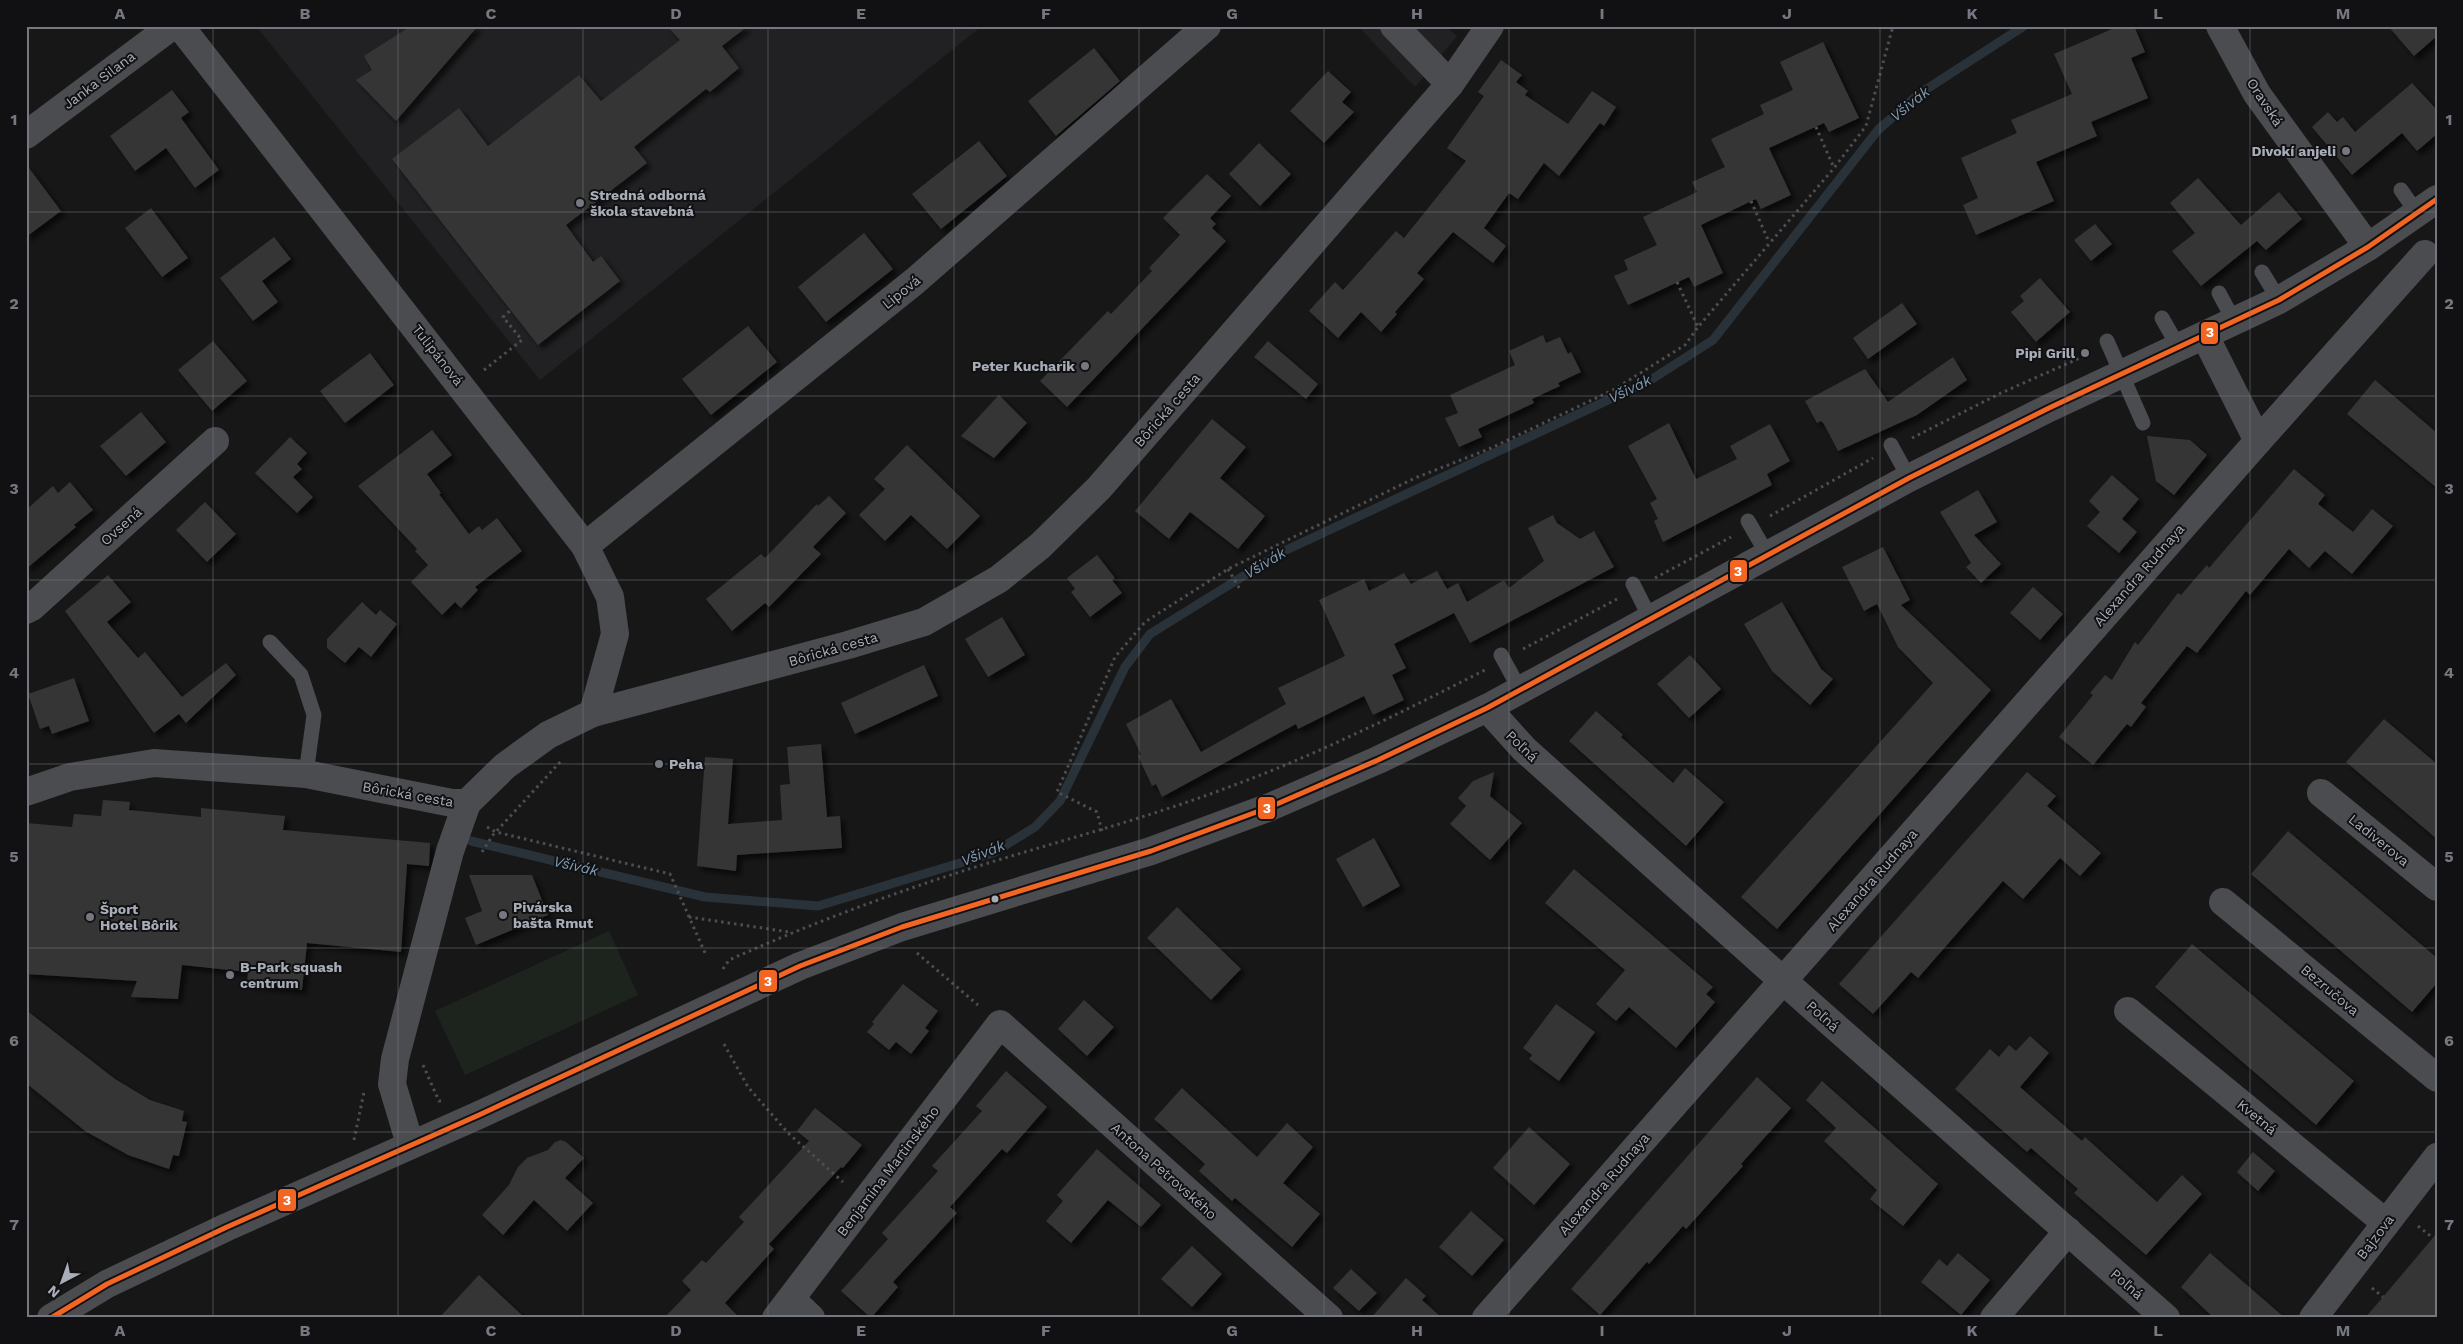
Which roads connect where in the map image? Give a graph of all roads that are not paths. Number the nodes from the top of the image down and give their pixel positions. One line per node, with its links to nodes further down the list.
1 (172, 26): 8 (street, Janka Silana)
2 (180, 26): 29 (street, Tulipánová)
3 (1207, 26): 29 (street, Lipová)
4 (1394, 26): 7 (street)
5 (1490, 26): 7 (street, Bôrická cesta)
6 (2220, 26): 12 (street, Oravská)
7 (1450, 84): 38 (street, Bôrická cesta)
8 (26, 135)
9 (2401, 190): 11 (lane)
10 (2437, 199): 12 (street)
11 (2410, 203)
12 (2368, 247): 16 (street)
13 (2425, 254): 25 (street, Alexandra Rudnaya)
14 (2262, 272): 16 (lane)
15 (2219, 293): 18 (lane)
16 (2279, 300): 18 (street)
17 (2162, 318): 21 (lane)
18 (2235, 322): 19 (street)
19 (2205, 336): 21 (street); 25 (street)
20 (2107, 341): 22 (lane)
21 (2179, 348): 22 (street)
22 (2121, 375): 23 (lane); 27 (street)
23 (2143, 423)
24 (215, 441): 32 (street, Ovsená)
25 (2258, 441): 45 (street, Alexandra Rudnaya)
26 (1891, 445): 27 (lane)
27 (1909, 478): 30 (street)
28 (1748, 521): 30 (lane)
29 (585, 546): 38 (street, Tulipánová)
30 (1766, 554): 33 (street)
31 (1632, 584): 33 (lane)
32 (26, 610)
33 (1650, 618): 36 (street)
34 (270, 642): 39 (lane)
35 (1501, 655): 36 (lane)
36 (1520, 690): 37 (street)
37 (1487, 708): 45 (street, Poľná); 49 (street)
38 (593, 714): 42 (street, Bôrická cesta)
39 (306, 774): 40 (street, Bôrická cesta); 42 (street, Bôrická cesta)
40 (26, 792)
41 (2322, 793): 43 (street, Ladiverova)
42 (463, 813): 49 (street)
43 (2437, 887)
44 (2223, 902): 48 (street, Bezručova)
45 (1784, 981): 52 (street, Poľná); 57 (street, Alexandra Rudnaya)
46 (2128, 1011): 51 (street, Kvetná)
47 (1000, 1024): 53 (street, Benjamína Martinského); 56 (street, Antona Petrovského)
48 (2437, 1078)
49 (410, 1144): 54 (street)
50 (2437, 1157): 51 (street, Bajzova)
51 (2386, 1223): 60 (street, Bajzova)
52 (2068, 1232): 58 (street); 59 (street, Poľná)
53 (784, 1308): 55 (street)
54 (51, 1318)
55 (811, 1318)
56 (1329, 1318)
57 (1486, 1318)
58 (1994, 1318)
59 (2166, 1318)
60 (2313, 1318)

